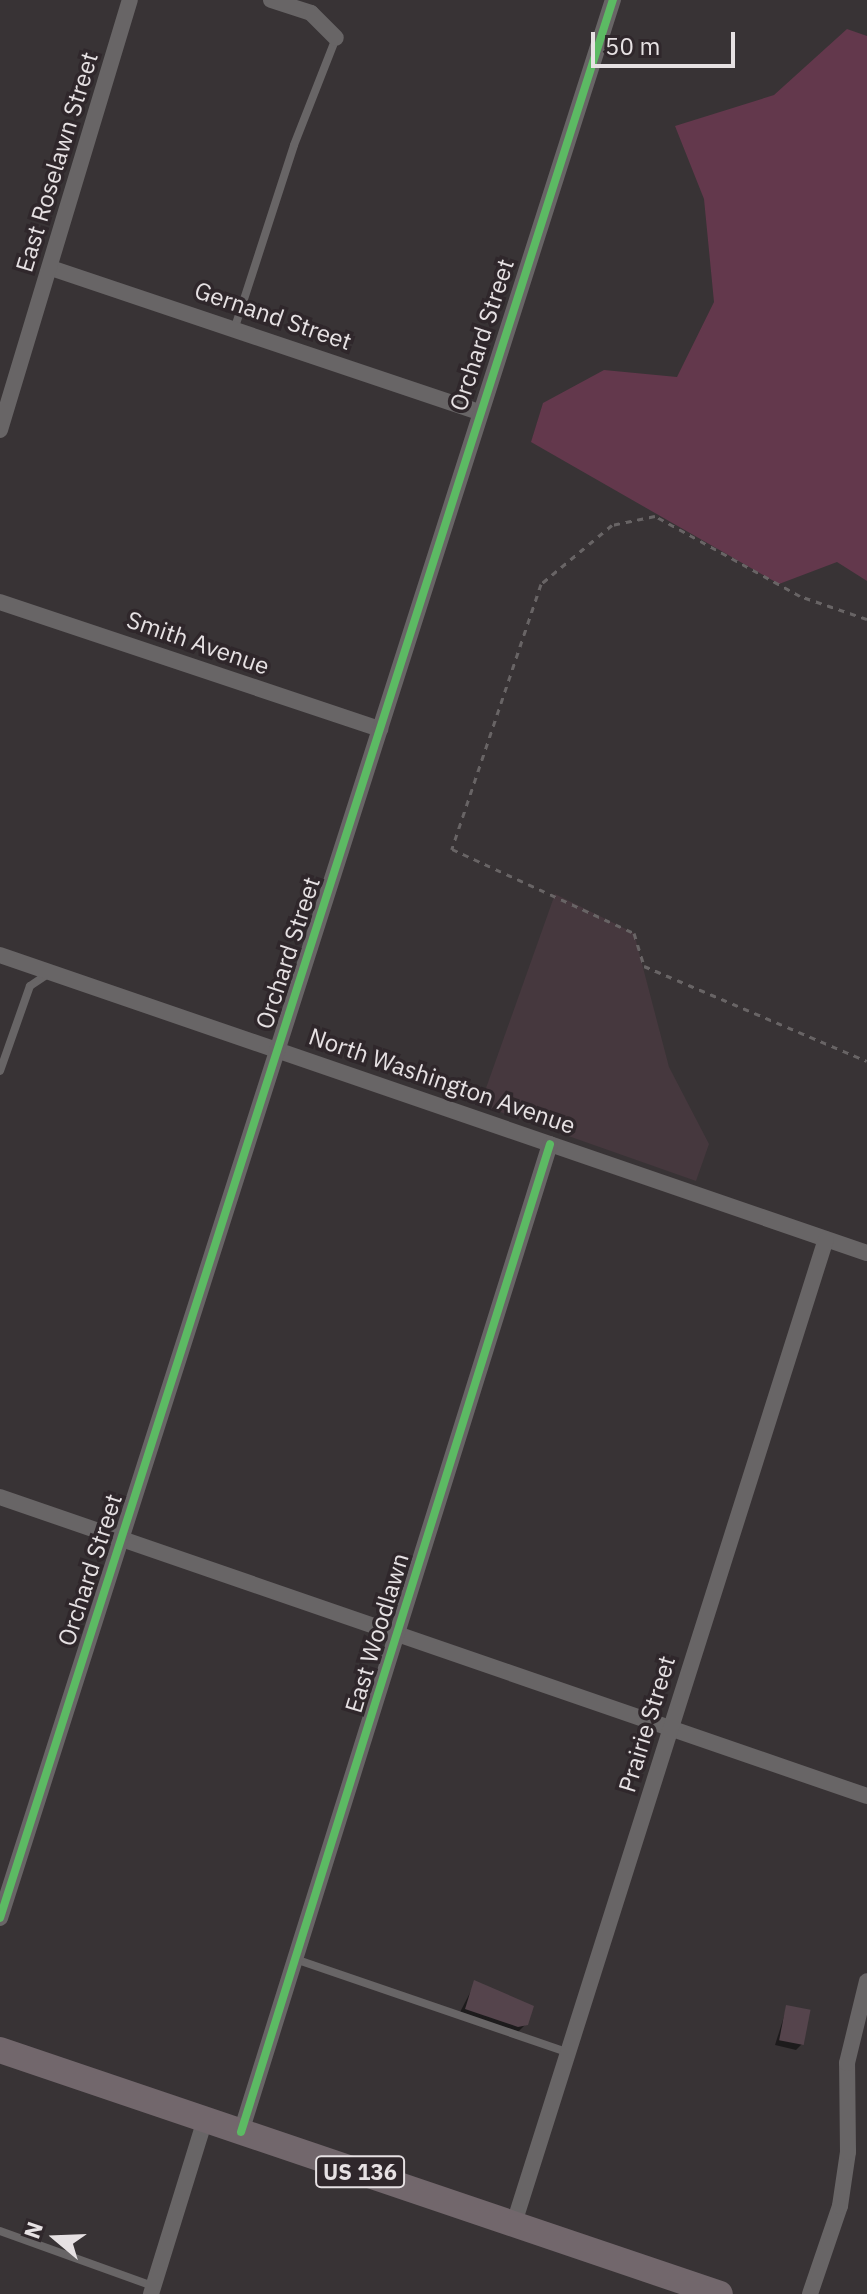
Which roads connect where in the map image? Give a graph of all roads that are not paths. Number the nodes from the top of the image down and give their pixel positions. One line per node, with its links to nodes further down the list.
1 (130, 0): 5 (street, East Roselawn Street)
2 (271, 0): 4 (street)
3 (613, 0): 7 (street, Orchard Street)
4 (336, 38): 6 (lane)
5 (51, 268): 6 (street, Gernand Street); 8 (street, East Roselawn Street)
6 (235, 327): 7 (street, Gernand Street)
7 (478, 412): 10 (street, Orchard Street)
8 (0, 430)
9 (0, 602): 10 (street, Smith Avenue)
10 (380, 729): 13 (street, Orchard Street)
11 (0, 955): 12 (street, North Washington Avenue)
12 (50, 972): 13 (street, North Washington Avenue); 14 (lane)
13 (278, 1050): 15 (street, North Washington Avenue); 19 (street, Orchard Street)
14 (0, 1071)
15 (550, 1144): 16 (street, North Washington Avenue); 20 (street, East Woodlawn)
16 (826, 1239): 17 (street, North Washington Avenue); 21 (street, Prairie Street)
17 (867, 1253)
18 (0, 1497): 19 (street)
19 (122, 1538): 20 (street); 23 (street, Orchard Street)
20 (397, 1636): 21 (street); 24 (street, East Woodlawn)
21 (671, 1727): 22 (street); 27 (street, Prairie Street)
22 (867, 1796)
23 (0, 1918)
24 (295, 1959): 27 (lane); 29 (street, East Woodlawn)
25 (867, 1981): 34 (street)
26 (0, 2050): 28 (main road, US 136)
27 (570, 2053): 30 (street, Prairie Street)
28 (205, 2120): 29 (main road, US 136); 32 (street)
29 (241, 2132): 30 (main road, US 136)
30 (514, 2223): 33 (main road, US 136)
31 (0, 2231): 32 (lane)
32 (152, 2290)
33 (720, 2294)
34 (810, 2294)

